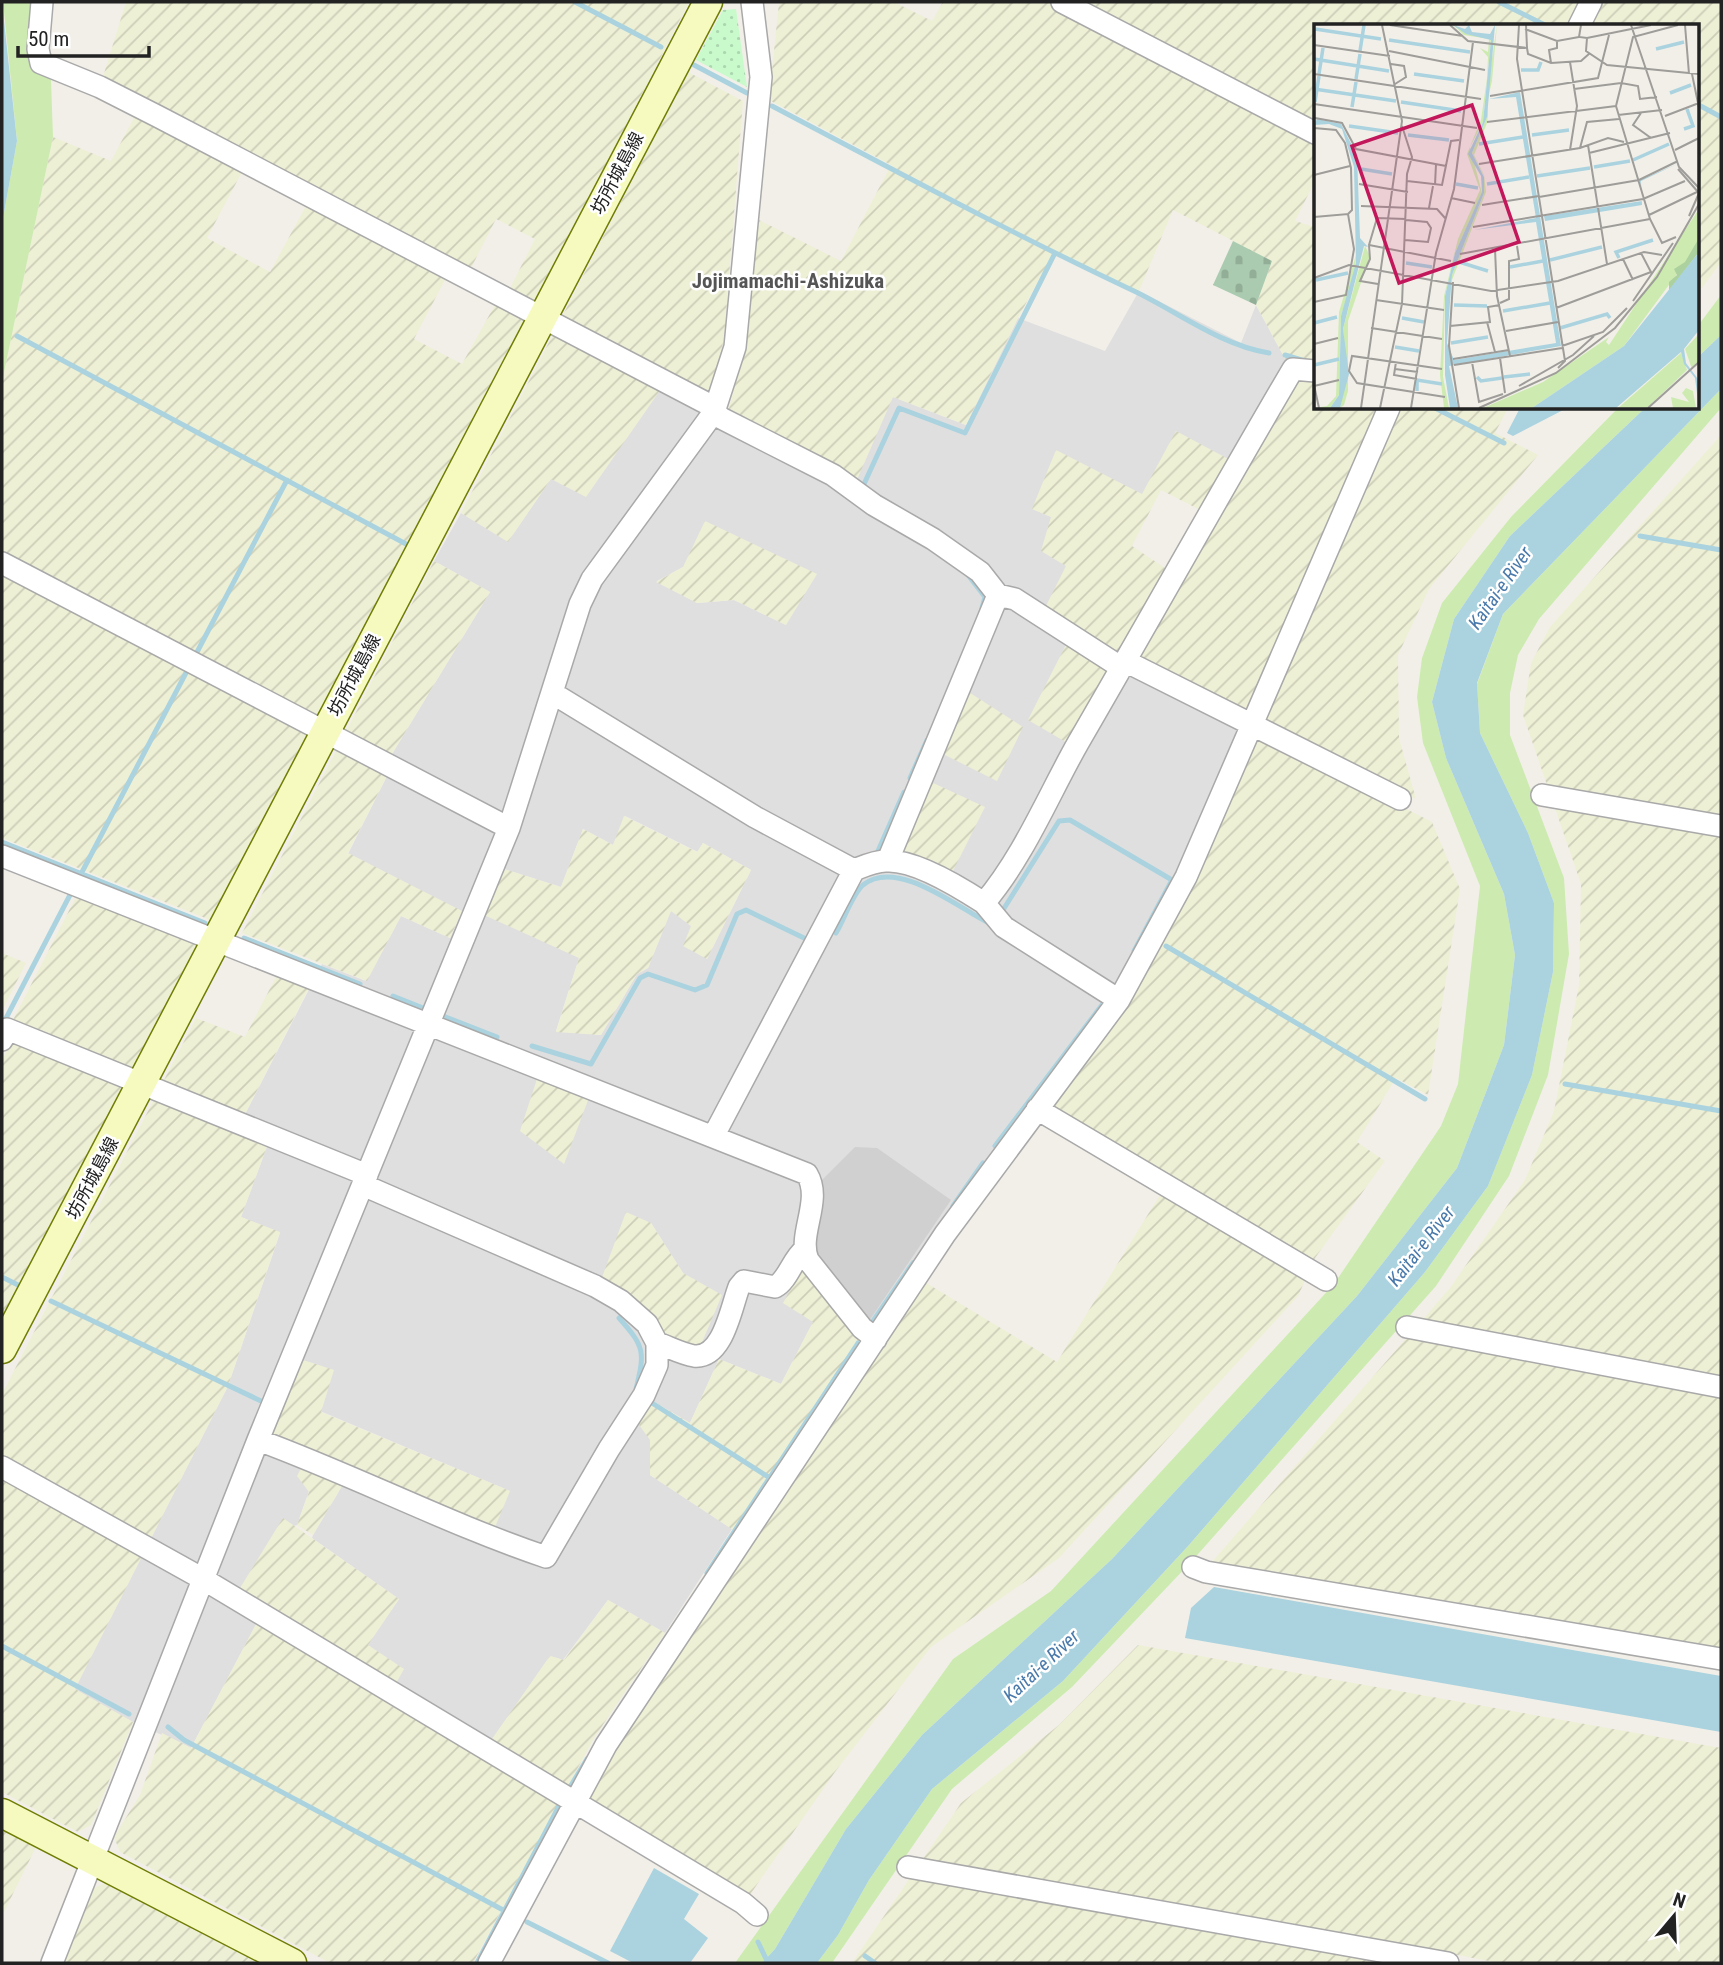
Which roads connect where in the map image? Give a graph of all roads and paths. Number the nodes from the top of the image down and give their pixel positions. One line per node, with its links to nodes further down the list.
1 (42, 2): 8 (street)
2 (708, 2): 8 (main road, 坊所城島線)
3 (752, 2): 11 (street)
4 (1062, 2): 7 (street)
5 (1591, 2): 6 (street)
6 (1580, 24)
7 (1314, 132)
8 (541, 317): 11 (street); 17 (main road, 坊所城島線)
9 (1314, 371): 14 (street)
10 (1388, 410): 16 (street)
11 (714, 412): 13 (street); 15 (street)
12 (2, 563): 17 (street)
13 (998, 595): 14 (street); 23 (street)
14 (1124, 665): 16 (street); 25 (street)
15 (554, 694): 21 (street); 24 (street)
16 (1252, 723): 19 (street); 27 (street)
17 (325, 732): 21 (street); 26 (main road, 坊所城島線)
18 (1542, 795): 20 (street)
19 (1400, 799)
20 (1721, 826)
21 (509, 828): 28 (street)
22 (2, 856): 26 (street)
23 (888, 860): 24 (street); 25 (street)
24 (854, 870): 32 (street)
25 (984, 903): 27 (street)
26 (216, 940): 28 (street); 30 (main road, 坊所城島線)
27 (1119, 1000): 31 (street)
28 (428, 1023): 32 (street); 33 (street)
29 (2, 1040): 30 (street)
30 (141, 1083): 33 (street); 39 (main road, 坊所城島線)
31 (1037, 1109): 35 (street); 37 (street)
32 (713, 1135): 34 (street)
33 (365, 1180): 38 (street); 41 (street)
34 (804, 1250): 37 (street); 38 (street)
35 (1326, 1280)
36 (1406, 1327): 40 (street)
37 (876, 1339): 46 (street)
38 (657, 1343): 41 (street)
39 (2, 1349)
40 (1721, 1387)
41 (258, 1440): 44 (street)
42 (2, 1467): 44 (street)
43 (1193, 1567): 45 (street)
44 (203, 1579): 46 (street); 48 (street)
45 (1721, 1660)
46 (573, 1801): 50 (street); 54 (street)
47 (2, 1813): 48 (main road)
48 (92, 1859): 52 (street); 53 (main road)
49 (908, 1867): 51 (street)
50 (757, 1915)
51 (1381, 1957): 55 (street)
52 (52, 1963)
53 (292, 1963)
54 (489, 1963)
55 (1448, 1963)

